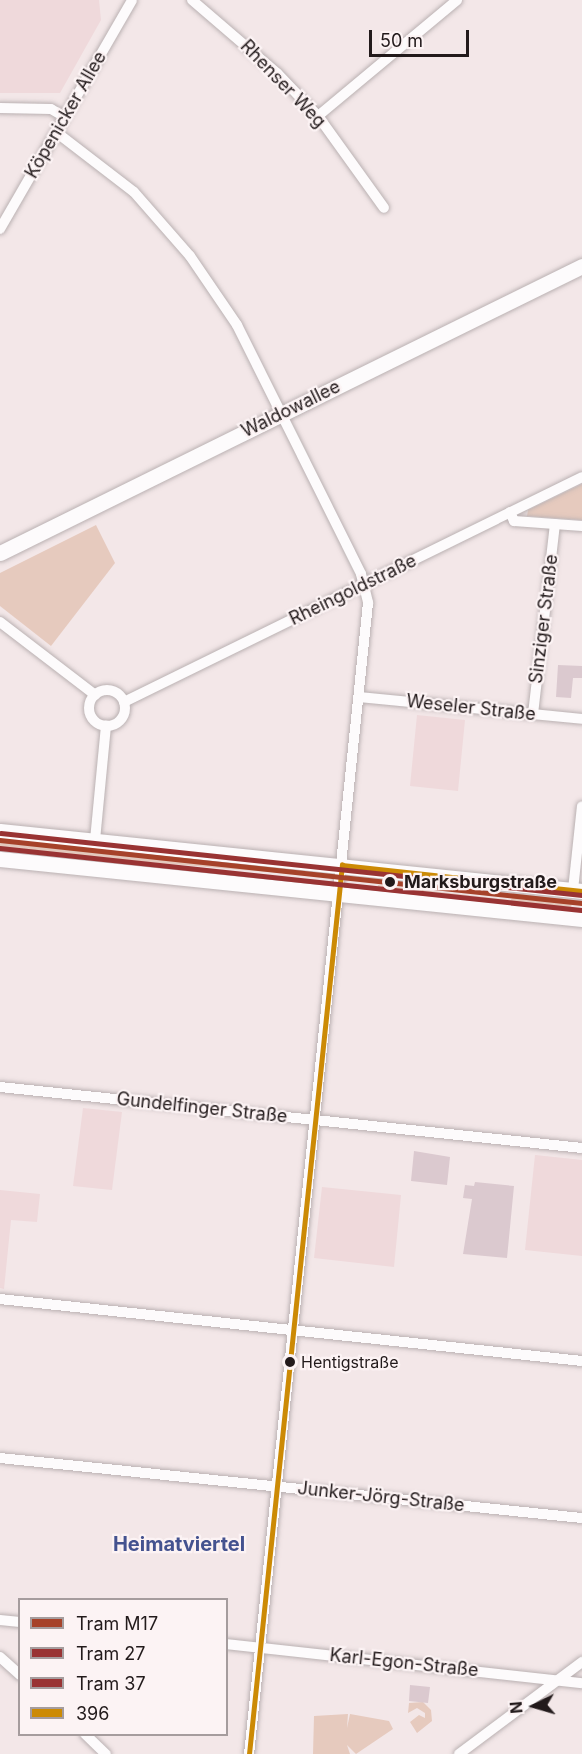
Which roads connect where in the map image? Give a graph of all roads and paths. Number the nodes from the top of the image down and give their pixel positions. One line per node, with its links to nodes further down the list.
1 (132, 0): 6 (street, Köpenicker Allee)
2 (192, 0): 5 (street, Rhenser Weg)
3 (457, 0): 5 (street)
4 (0, 108): 6 (street)
5 (318, 116): 8 (street, Rhenser Weg)
6 (65, 117): 7 (street, Köpenicker Allee)
7 (56, 132): 9 (street, Köpenicker Allee); 11 (street)
8 (384, 208)
9 (0, 229)
10 (582, 266): 11 (main road, Waldowallee)
11 (284, 413): 16 (main road, Waldowallee); 17 (street)
12 (582, 477): 13 (street, Rheingoldstraße)
13 (510, 512): 14 (street); 17 (street, Rheingoldstraße)
14 (555, 524): 15 (street); 22 (street, Sinziger Straße)
15 (582, 526)
16 (0, 552)
17 (365, 585): 20 (street); 21 (street, Rheingoldstraße)
18 (0, 622): 19 (street)
19 (95, 695): 21 (street); 24 (street)
20 (359, 697): 22 (street, Weseler Straße); 29 (street)
21 (124, 702): 24 (street)
22 (533, 714): 23 (street, Weseler Straße)
23 (582, 720)
24 (105, 726): 27 (street)
25 (582, 807): 30 (street)
26 (0, 831): 27 (main road)
27 (95, 840): 29 (main road)
28 (0, 859): 31 (main road)
29 (342, 865): 30 (main road); 31 (street)
30 (578, 891)
31 (338, 894): 32 (main road); 34 (street)
32 (582, 919)
33 (0, 1088): 34 (street, Gundelfinger Straße)
34 (315, 1120): 35 (street, Gundelfinger Straße); 37 (street)
35 (582, 1148)
36 (0, 1299): 37 (street)
37 (293, 1331): 38 (street); 40 (street)
38 (582, 1361)
39 (0, 1458): 40 (street, Junker-Jörg-Straße)
40 (277, 1487): 41 (street, Junker-Jörg-Straße); 45 (street)
41 (582, 1518)
42 (0, 1620): 43 (street)
43 (18, 1622)
44 (228, 1644): 45 (street, Karl-Egon-Straße)
45 (260, 1647): 49 (street, Karl-Egon-Straße); 53 (street)
46 (0, 1658): 48 (street)
47 (582, 1662): 49 (street)
48 (18, 1673)
49 (558, 1680): 50 (street, Karl-Egon-Straße); 54 (street)
50 (582, 1683)
51 (87, 1736): 52 (street)
52 (106, 1754)
53 (249, 1754)
54 (459, 1754)

